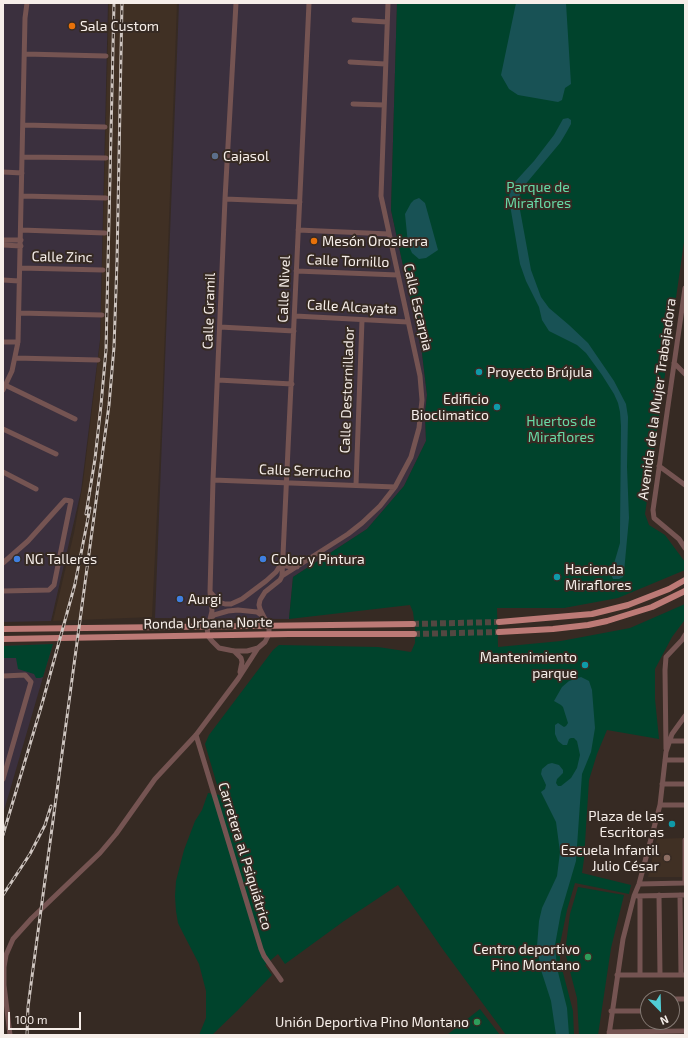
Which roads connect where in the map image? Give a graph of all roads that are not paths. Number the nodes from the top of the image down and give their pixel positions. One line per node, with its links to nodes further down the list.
1 (26, 3): 7 (street)
2 (236, 3): 21 (street, Calle Gramil)
3 (309, 3): 22 (street, Calle Nivel)
4 (388, 3): 6 (street, Calle Escarpia)
5 (354, 20): 6 (street)
6 (387, 22): 10 (street, Calle Escarpia)
7 (25, 54): 8 (street); 13 (street)
8 (106, 56)
9 (350, 62): 10 (street)
10 (385, 64): 12 (street, Calle Escarpia)
11 (353, 104): 12 (street)
12 (384, 105): 26 (street, Calle Escarpia)
13 (24, 125): 14 (street); 15 (street)
14 (105, 127)
15 (23, 157): 16 (street); 18 (street)
16 (106, 158)
17 (3, 172): 18 (street)
18 (22, 173): 19 (street)
19 (22, 196): 20 (street); 23 (street)
20 (106, 198)
21 (226, 199): 22 (street); 42 (street, Calle Gramil)
22 (300, 202): 24 (street, Calle Nivel)
23 (21, 230): 25 (street); 28 (street)
24 (298, 230): 26 (street); 32 (street, Calle Nivel)
25 (105, 233)
26 (389, 234): 33 (street, Calle Escarpia)
27 (3, 240): 28 (street)
28 (21, 243): 29 (street); 30 (street)
29 (3, 245)
30 (20, 268): 31 (street, Calle Zinc); 35 (street)
31 (103, 270)
32 (296, 271): 33 (street, Calle Tornillo); 39 (street, Calle Nivel)
33 (398, 275): 41 (street, Calle Escarpia)
34 (3, 280): 35 (street)
35 (20, 281): 37 (street)
36 (685, 288): 48 (street, Avenida de la Mujer Trabajadora)
37 (19, 314): 38 (street); 45 (street)
38 (102, 315)
39 (294, 316): 40 (street, Calle Alcayata); 43 (street, Calle Nivel)
40 (362, 320): 41 (street, Calle Alcayata); 60 (street, Calle Destornillador)
41 (408, 322): 62 (street, Calle Escarpia)
42 (220, 327): 43 (street); 50 (street, Calle Gramil)
43 (294, 331): 51 (street, Calle Nivel)
44 (3, 342): 45 (street)
45 (18, 342): 46 (street)
46 (15, 358): 47 (street); 52 (street)
47 (98, 360)
48 (674, 363): 49 (street); 56 (street, Avenida de la Mujer Trabajadora)
49 (685, 374)
50 (218, 380): 51 (street); 58 (street, Calle Gramil)
51 (292, 384): 59 (street, Calle Nivel)
52 (4, 387): 53 (street)
53 (75, 419)
54 (3, 429): 55 (street)
55 (56, 454)
56 (659, 466): 61 (street); 64 (street, Avenida de la Mujer Trabajadora)
57 (3, 472): 63 (street)
58 (213, 480): 59 (street, Calle Serrucho); 72 (street, Calle Gramil)
59 (286, 482): 60 (street, Calle Serrucho); 65 (street, Calle Nivel)
60 (356, 485): 62 (street, Calle Serrucho)
61 (685, 485)
62 (395, 487): 67 (street, Calle Escarpia)
63 (36, 489)
64 (685, 548)
65 (283, 562): 67 (street); 68 (street, Calle Nivel); 72 (street)
66 (3, 563): 70 (street)
67 (299, 566): 68 (street, Calle Escarpia)
68 (282, 576): 73 (street, Calle Escarpia)
69 (685, 580): 75 (main road)
70 (3, 591)
71 (685, 591): 80 (main road)
72 (210, 592): 74 (street, Calle Gramil)
73 (264, 617): 74 (street); 77 (street)
74 (210, 620): 78 (street)
75 (499, 622)
76 (413, 624): 77 (main road, Ronda Urbana Norte)
77 (269, 625): 78 (main road, Ronda Urbana Norte); 81 (street)
78 (207, 627): 79 (main road, Ronda Urbana Norte); 84 (street)
79 (3, 629)
80 (499, 632)
81 (269, 634): 82 (main road, Ronda Urbana Norte); 84 (main road, Ronda Urbana Norte); 86 (street)
82 (414, 634)
83 (685, 635): 92 (street)
84 (208, 636): 85 (main road, Ronda Urbana Norte); 87 (street)
85 (3, 638)
86 (258, 648): 87 (street); 89 (street)
87 (234, 651): 89 (street)
88 (3, 676): 96 (street)
89 (238, 679): 91 (street)
90 (684, 717): 92 (street)
91 (196, 735): 111 (street, Carretera al Psiquiátrico); 116 (street)
92 (667, 741): 93 (street); 94 (street)
93 (685, 741)
94 (665, 760): 95 (street); 97 (street)
95 (685, 760)
96 (3, 779)
97 (662, 784): 98 (street); 99 (street)
98 (685, 784)
99 (660, 804): 100 (street); 103 (street)
100 (685, 804)
101 (685, 840): 102 (street)
102 (685, 883): 103 (street)
103 (639, 884): 106 (street)
104 (659, 895): 105 (street); 106 (street); 109 (street)
105 (682, 895): 110 (street)
106 (637, 896): 107 (street); 108 (street)
107 (617, 975): 108 (street); 112 (street)
108 (640, 975): 109 (street)
109 (660, 975): 110 (street)
110 (683, 975)
111 (281, 980)
112 (611, 1011): 113 (street); 115 (street)
113 (640, 1011)
114 (685, 1031): 115 (street)
115 (609, 1034)
116 (10, 1035)

